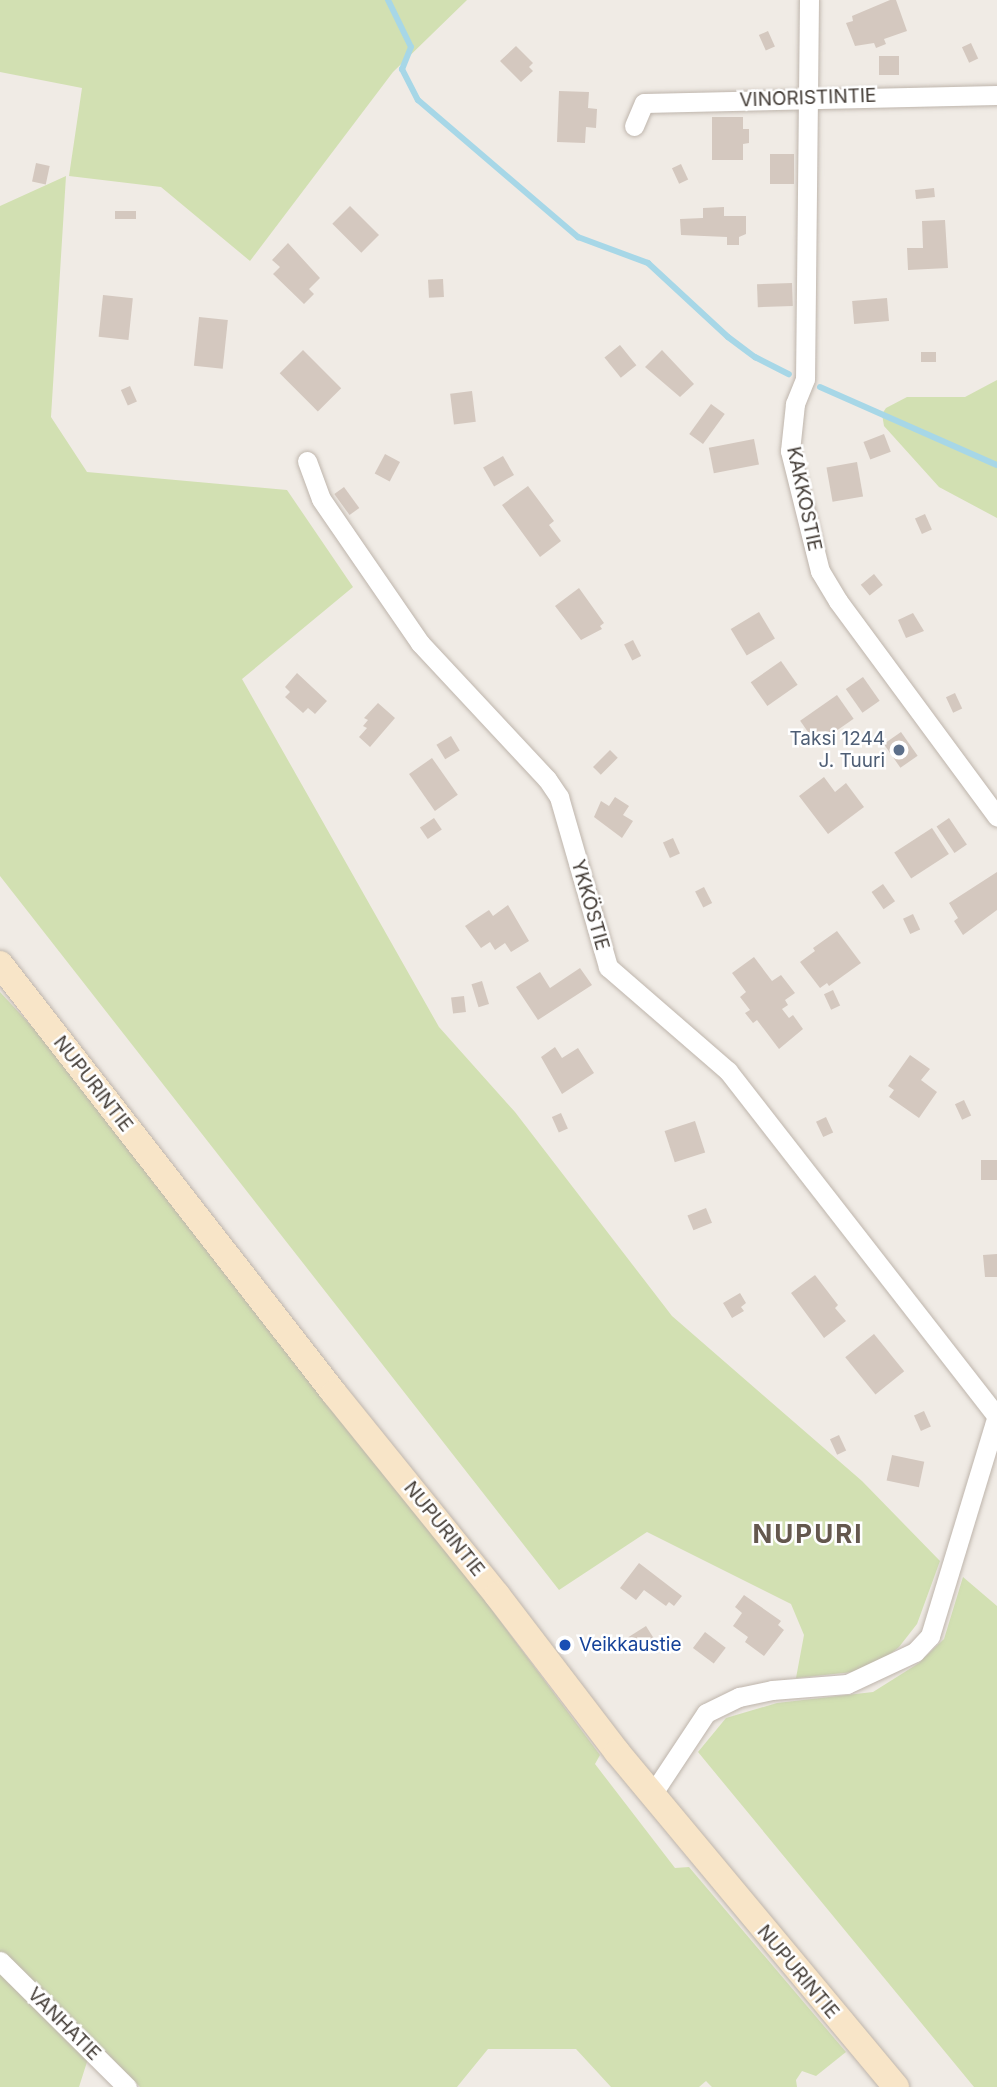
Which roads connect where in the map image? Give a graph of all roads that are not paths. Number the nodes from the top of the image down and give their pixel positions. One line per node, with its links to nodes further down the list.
1 (809, 0): 3 (street, KAKKOSTIE)
2 (997, 95): 3 (street, VINORISTINTIE)
3 (808, 98): 4 (street, VINORISTINTIE); 6 (street, KAKKOSTIE)
4 (634, 126)
5 (307, 461): 8 (street, YKKÖSTIE)
6 (997, 817)
7 (0, 964): 9 (main road, NUPURINTIE)
8 (997, 1416): 9 (street)
9 (653, 1793): 12 (main road, NUPURINTIE)
10 (0, 1961): 11 (street, VANHATIE)
11 (127, 2087)
12 (896, 2087)

